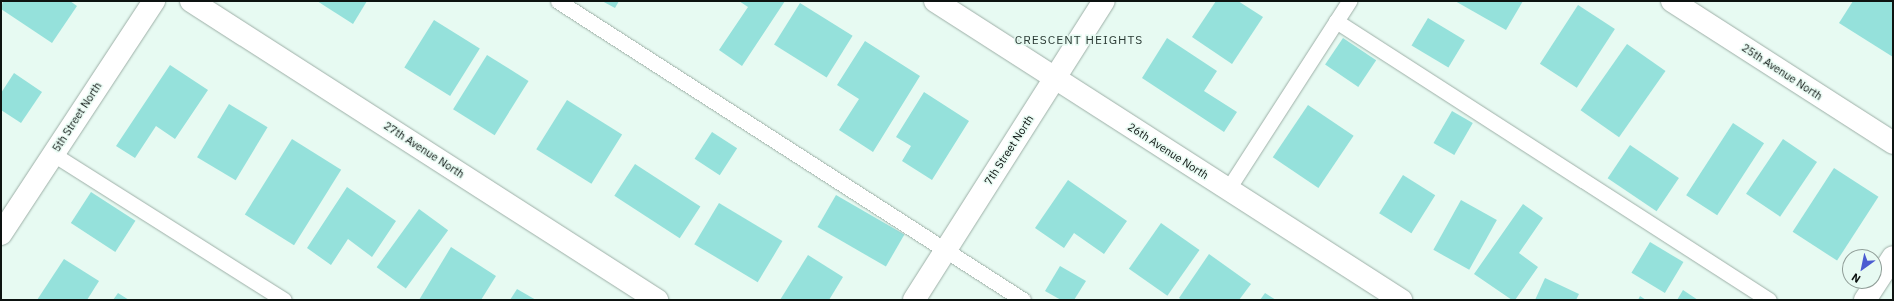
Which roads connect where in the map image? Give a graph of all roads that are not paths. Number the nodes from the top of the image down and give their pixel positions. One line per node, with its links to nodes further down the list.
1 (154, 1): 11 (street, 5th Street North)
2 (191, 1): 17 (street, 27th Avenue North)
3 (558, 1): 14 (lane)
4 (935, 1): 9 (street, 26th Avenue North)
5 (1104, 1): 9 (street, 7th Street North)
6 (1349, 1): 8 (lane)
7 (1672, 1): 10 (street, 25th Avenue North)
8 (1336, 21): 12 (lane); 21 (lane)
9 (1055, 78): 12 (street, 26th Avenue North); 14 (street, 7th Street North)
10 (1893, 143)
11 (53, 154): 13 (street, 5th Street North); 16 (lane)
12 (1228, 189): 20 (street, 26th Avenue North)
13 (1, 234)
14 (944, 250): 18 (street, 7th Street North); 19 (lane)
15 (1893, 257): 22 (street)
16 (284, 300)
17 (657, 300)
18 (914, 300)
19 (1023, 300)
20 (1401, 300)
21 (1769, 300)
22 (1865, 300)

